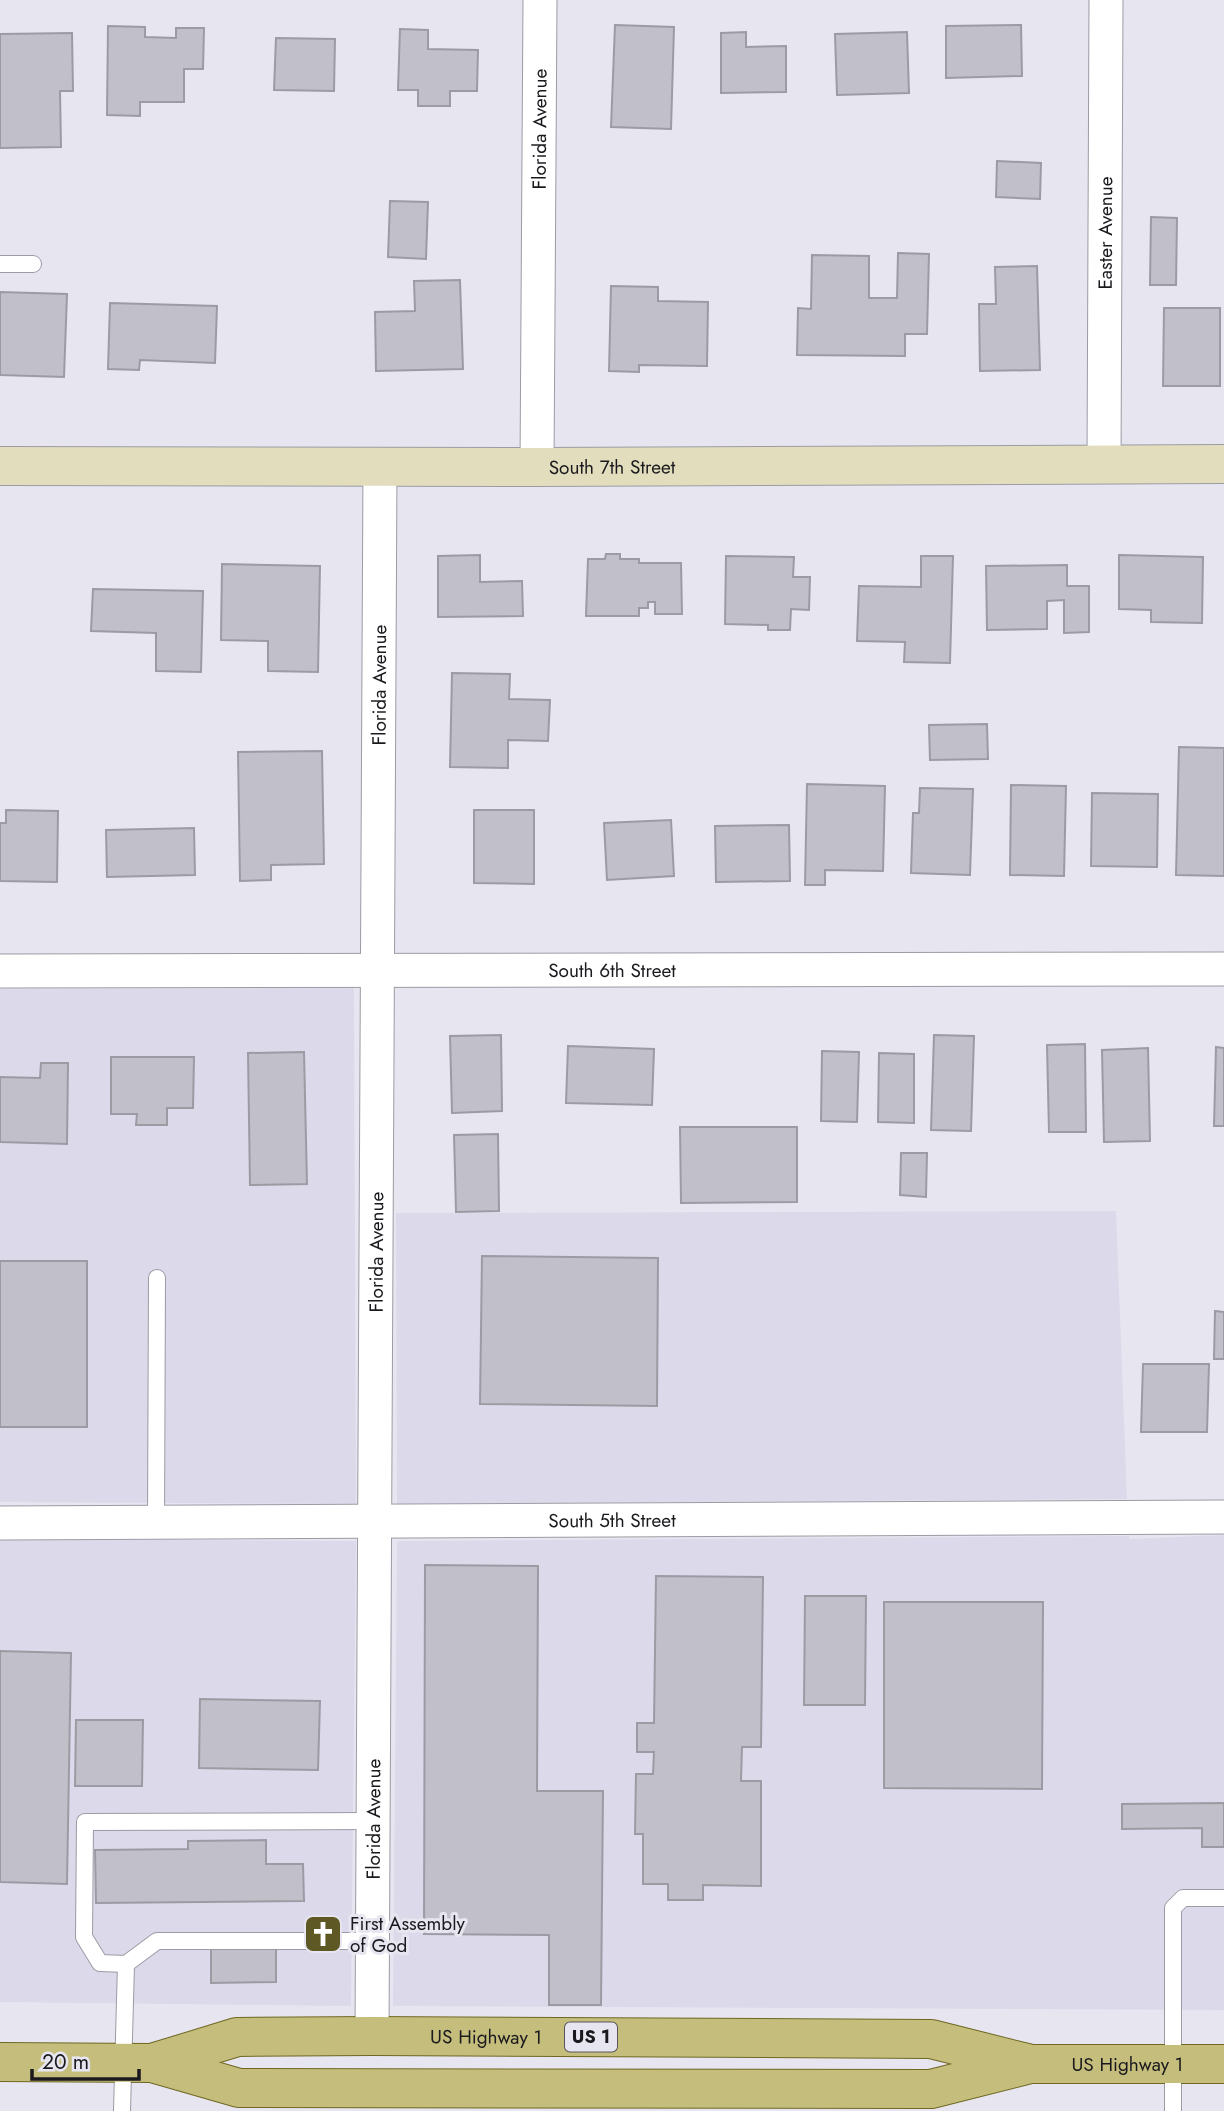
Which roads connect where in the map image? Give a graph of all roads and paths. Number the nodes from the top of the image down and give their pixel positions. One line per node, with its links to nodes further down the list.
1 (540, 0): 9 (street, Florida Avenue)
2 (1107, 0): 5 (street, Easter Avenue)
3 (0, 264): 4 (lane)
4 (33, 264)
5 (1104, 464): 6 (street, South 7th Street); 9 (street, South 7th Street)
6 (1224, 464)
7 (0, 466): 8 (street, South 7th Street)
8 (380, 467): 9 (street, South 7th Street); 10 (street, Florida Avenue)
9 (537, 467)
10 (377, 969): 11 (street, South 6th Street); 12 (street, South 6th Street); 15 (street, Florida Avenue)
11 (1224, 969)
12 (0, 971)
13 (157, 1278): 17 (lane)
14 (1224, 1517): 15 (street, South 5th Street)
15 (374, 1522): 17 (street, South 5th Street); 18 (street, Florida Avenue)
16 (0, 1523): 17 (street, South 5th Street)
17 (156, 1523)
18 (373, 1821): 20 (street, Florida Avenue); 21 (lane)
19 (1224, 1898): 26 (lane)
20 (372, 1941): 21 (lane); 22 (street, Florida Avenue)
21 (126, 1964): 24 (lane)
22 (372, 2036): 24 (main road, US Highway 1 / US 1); 25 (main road, US Highway 1 / US 1)
23 (0, 2062): 24 (main road, US Highway 1 / US 1)
24 (138, 2063): 28 (main road, US Highway 1 / US 1); 31 (lane)
25 (1030, 2064): 26 (main road, US Highway 1 / US 1); 30 (main road, US Highway 1 / US 1)
26 (1173, 2064): 27 (main road, US Highway 1 / US 1); 32 (lane)
27 (1224, 2064)
28 (371, 2099): 29 (main road, US Highway 1 / US 1)
29 (761, 2100): 30 (main road, US Highway 1 / US 1)
30 (931, 2100)
31 (122, 2111)
32 (1173, 2111)

